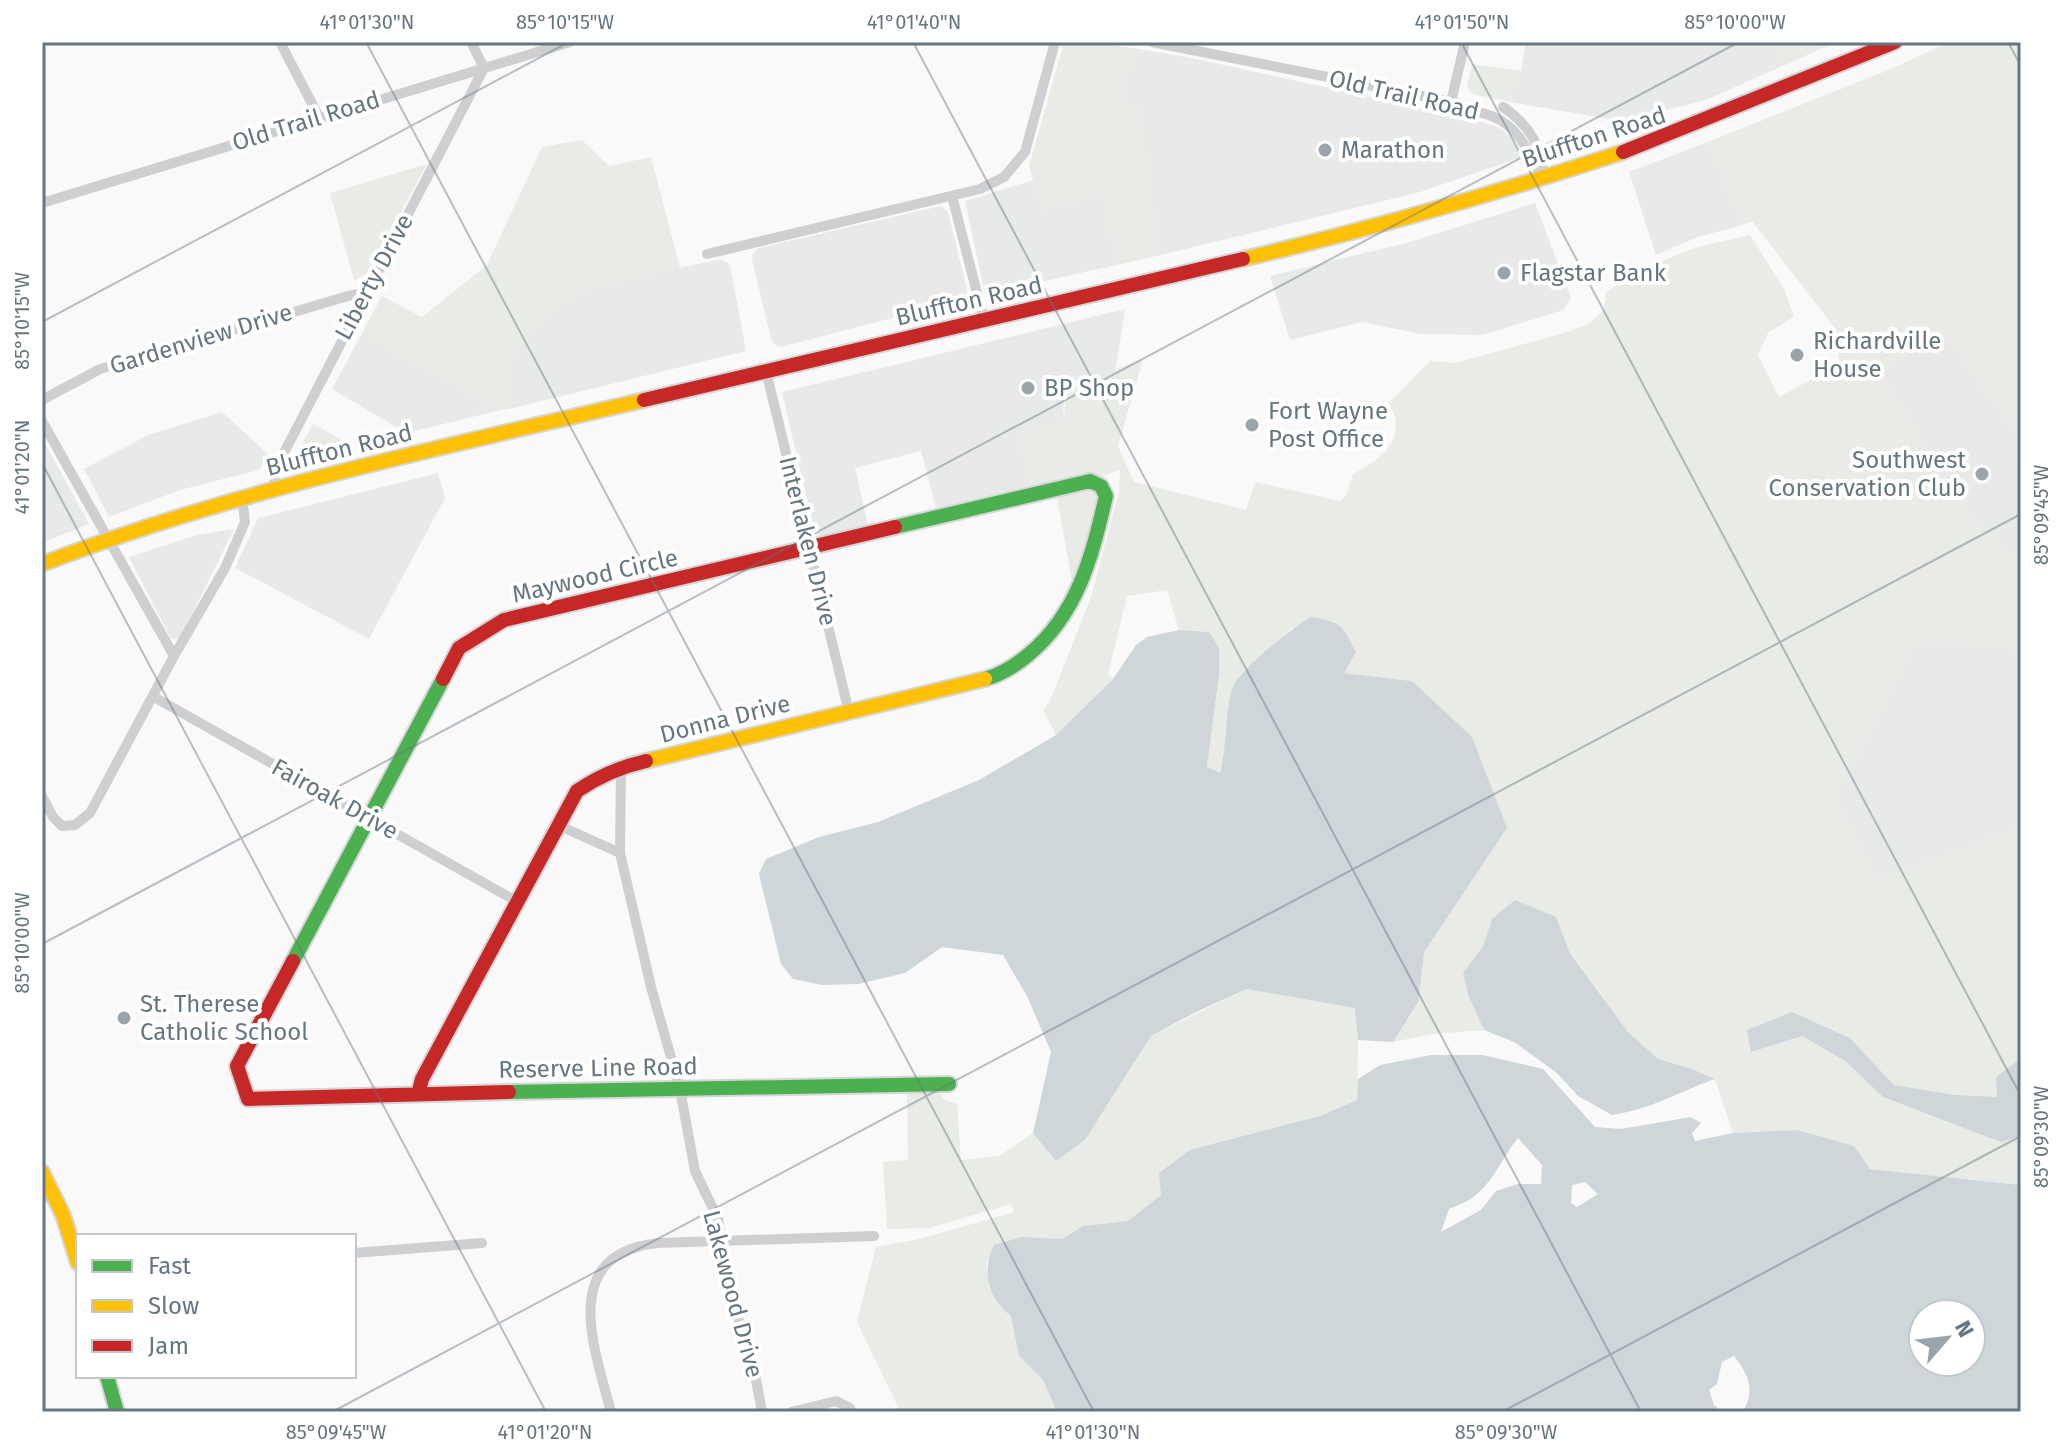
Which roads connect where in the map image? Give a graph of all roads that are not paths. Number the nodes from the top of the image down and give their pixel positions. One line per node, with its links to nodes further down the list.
1 (280, 42): 11 (street)
2 (471, 42): 8 (street)
3 (570, 42): 8 (street, Old Trail Road)
4 (1055, 42): 13 (street)
5 (1152, 42): 9 (street, Old Trail Road)
6 (1465, 42): 9 (street)
7 (1895, 42): 12 (street, Bluffton Road)
8 (484, 68): 11 (street, Old Trail Road); 16 (street, Liberty Drive)
9 (1455, 102): 12 (street, Old Trail Road)
10 (1503, 107): 12 (street, Old Trail Road)
11 (319, 117): 14 (street, Old Trail Road)
12 (1543, 177): 17 (street, Bluffton Road)
13 (952, 196): 15 (street); 17 (street)
14 (42, 203)
15 (707, 254)
16 (365, 293): 19 (street, Gardenview Drive); 22 (street, Liberty Drive)
17 (984, 320): 18 (street, Bluffton Road)
18 (766, 371): 22 (street, Bluffton Road); 25 (street, Interlaken Drive)
19 (42, 400)
20 (42, 421): 24 (street)
21 (1101, 486): 25 (street, Maywood Circle); 29 (street, Donna Drive)
22 (273, 488): 23 (street, Bluffton Road)
23 (242, 497): 24 (street, Bluffton Road); 27 (street)
24 (107, 539): 26 (street, Bluffton Road); 27 (street)
25 (810, 548): 29 (street, Interlaken Drive); 32 (street, Maywood Circle)
26 (42, 564)
27 (174, 656): 28 (street)
28 (154, 697): 31 (street); 32 (street, Fairoak Drive)
29 (849, 712): 30 (street, Donna Drive)
30 (621, 767): 33 (street, Donna Drive); 34 (street, Lakewood Drive)
31 (42, 796)
32 (369, 818): 35 (street, Fairoak Drive); 39 (street, Maywood Circle)
33 (558, 825): 34 (street); 35 (street, Donna Drive)
34 (620, 853): 37 (street, Lakewood Drive)
35 (516, 901): 38 (street, Donna Drive)
36 (949, 1084): 37 (street, Reserve Line Road)
37 (680, 1089): 38 (street, Reserve Line Road); 43 (street, Lakewood Drive)
38 (418, 1094): 39 (street, Reserve Line Road)
39 (248, 1099)
40 (42, 1172): 41 (street)
41 (48, 1196): 46 (street)
42 (874, 1236): 43 (street)
43 (722, 1240): 50 (street); 51 (street, Lakewood Drive)
44 (482, 1243): 45 (street)
45 (356, 1253)
46 (76, 1256)
47 (108, 1378): 49 (street)
48 (850, 1408): 52 (street)
49 (117, 1412)
50 (611, 1412)
51 (762, 1412)
52 (791, 1412)

